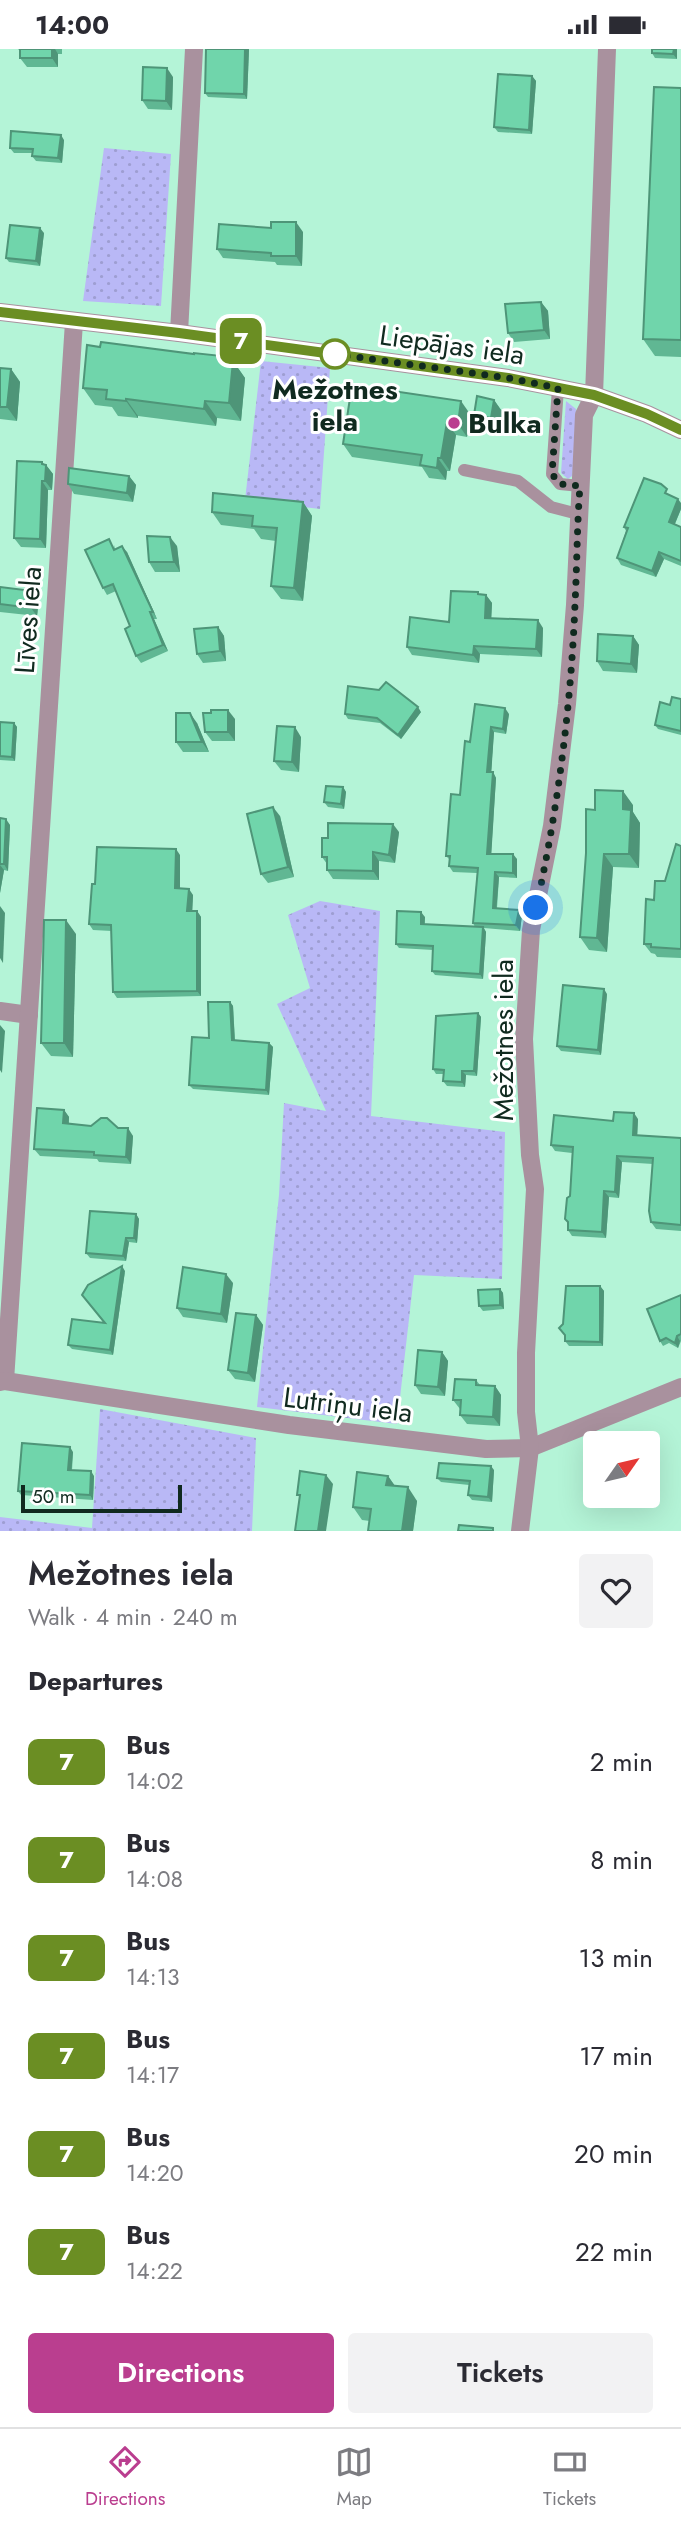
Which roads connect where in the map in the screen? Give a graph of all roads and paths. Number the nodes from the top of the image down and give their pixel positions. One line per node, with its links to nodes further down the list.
1 (194, 49): 5 (street)
2 (607, 49): 7 (street, Mežotnes iela)
3 (0, 312): 4 (street, Liepājas iela)
4 (74, 322): 5 (street, Liepājas iela); 13 (street, Līves iela)
5 (179, 333): 6 (street, Liepājas iela)
6 (558, 388): 7 (street, Liepājas iela); 10 (lane)
7 (594, 395): 8 (street, Liepājas iela); 10 (street, Mežotnes iela)
8 (681, 430)
9 (464, 470): 11 (lane)
10 (580, 486): 11 (street, Mežotnes iela)
11 (578, 514): 16 (street, Mežotnes iela)
12 (0, 1011): 13 (street)
13 (29, 1016): 14 (street, Līves iela)
14 (3, 1382): 16 (street, Lutriņu iela)
15 (681, 1387): 16 (street, Lutriņu iela)
16 (530, 1448): 17 (street, Mežotnes iela)
17 (520, 1531)

